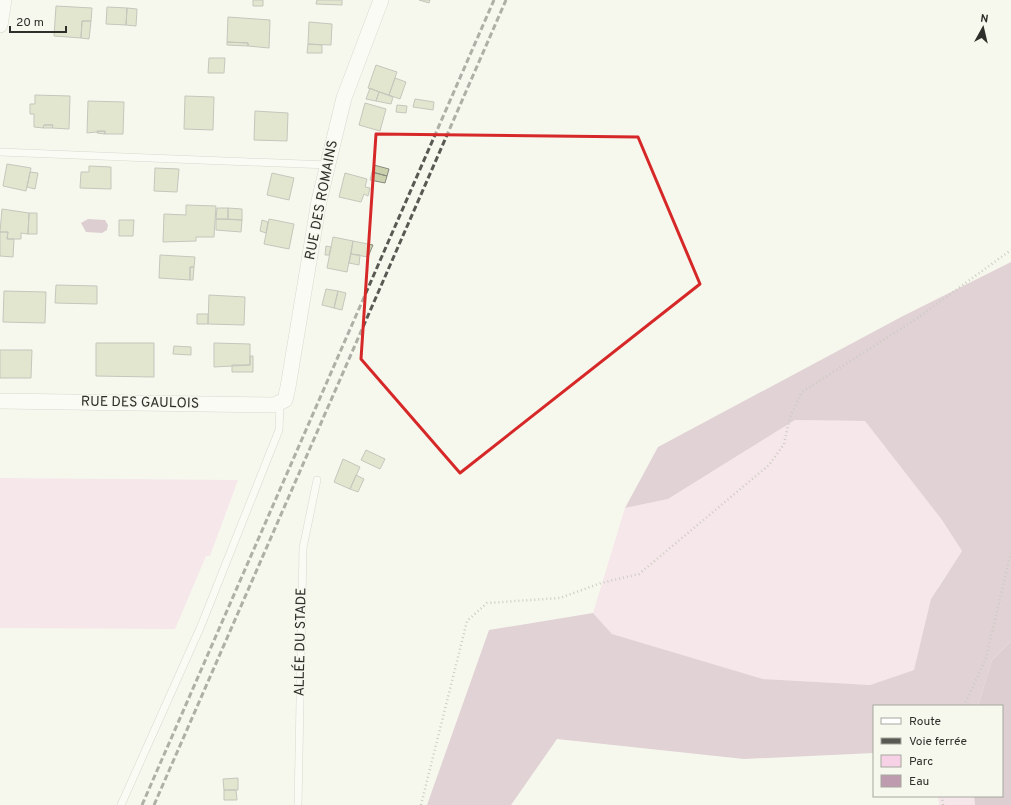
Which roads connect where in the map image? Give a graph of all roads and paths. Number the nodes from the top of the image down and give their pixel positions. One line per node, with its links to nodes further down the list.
1 (4, 0): 3 (street)
2 (381, 0): 5 (street, RUE DES ROMAINS)
3 (0, 25)
4 (0, 152): 5 (lane)
5 (328, 165): 8 (street, RUE DES ROMAINS)
6 (1011, 250): 14 (path)
7 (0, 401): 8 (street, RUE DES GAULOIS)
8 (280, 404): 12 (lane)
9 (317, 480): 13 (lane, ALLÉE DU STADE)
10 (1011, 552): 11 (path)
11 (964, 705)
12 (121, 805)
13 (298, 805)
14 (421, 805)

